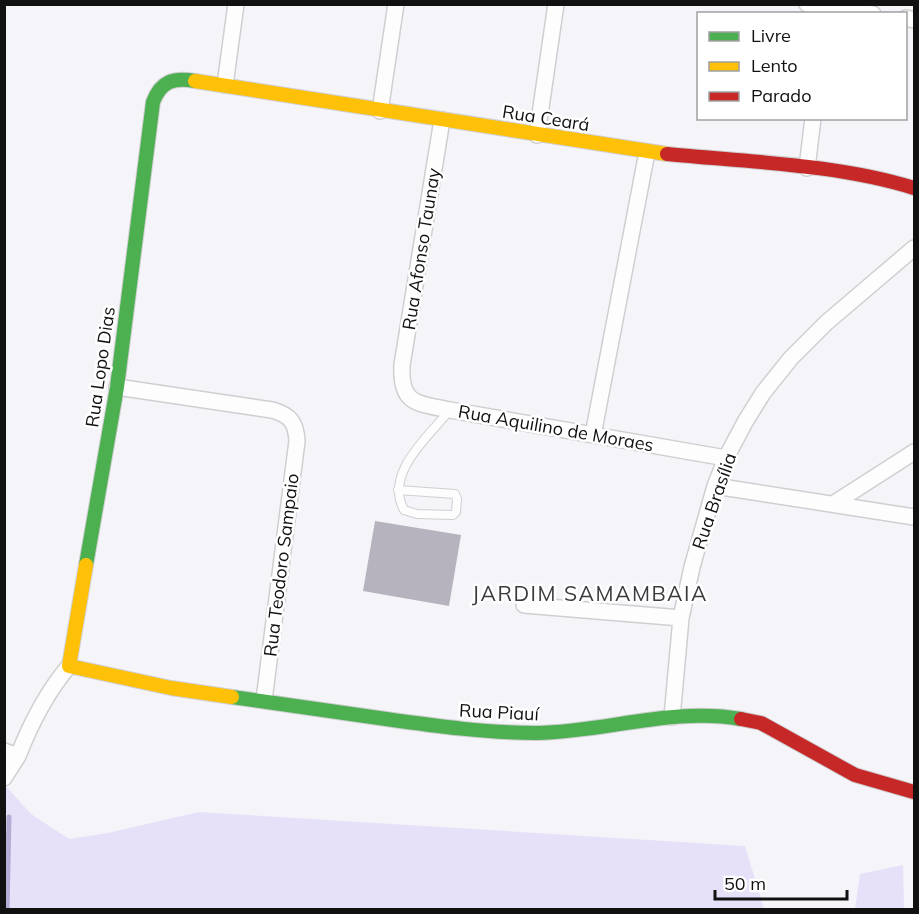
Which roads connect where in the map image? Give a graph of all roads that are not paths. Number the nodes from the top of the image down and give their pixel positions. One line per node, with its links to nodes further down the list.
1 (236, 4): 8 (street)
2 (396, 4): 9 (street)
3 (556, 4): 12 (street)
4 (807, 4): 5 (street)
5 (827, 8): 6 (street)
6 (858, 12)
7 (172, 79): 8 (street, Rua Ceará); 18 (street, Rua Lopo Dias)
8 (225, 85): 9 (street, Rua Ceará)
9 (380, 111): 10 (street, Rua Ceará)
10 (442, 120): 12 (street, Rua Ceará); 17 (street, Rua Afonso Taunay)
11 (813, 120): 14 (street)
12 (537, 135): 13 (street, Rua Ceará)
13 (647, 152): 14 (street, Rua Ceará); 20 (street)
14 (807, 168): 15 (street, Rua Ceará)
15 (915, 188)
16 (915, 248): 22 (street, Rua Brasília)
17 (401, 378): 19 (street, Rua Aquilino de Moraes)
18 (117, 387): 29 (street, Rua Lopo Dias); 30 (street, Rua Teodoro Sampaio)
19 (450, 410): 20 (street, Rua Aquilino de Moraes); 24 (lane)
20 (593, 435): 22 (street, Rua Aquilino de Moraes)
21 (915, 452): 25 (street)
22 (726, 458): 23 (street, Rua Brasília)
23 (715, 486): 25 (street); 28 (street, Rua Brasília)
24 (399, 490): 24 (lane)
25 (834, 504): 26 (street)
26 (915, 517)
27 (524, 605): 28 (street)
28 (681, 618): 31 (street, Rua Brasília)
29 (69, 666): 30 (street, Rua Piauí); 32 (street)
30 (264, 700): 31 (street, Rua Piauí)
31 (672, 717): 34 (street, Rua Piauí)
32 (11, 754): 33 (street)
33 (4, 778)
34 (915, 792)

